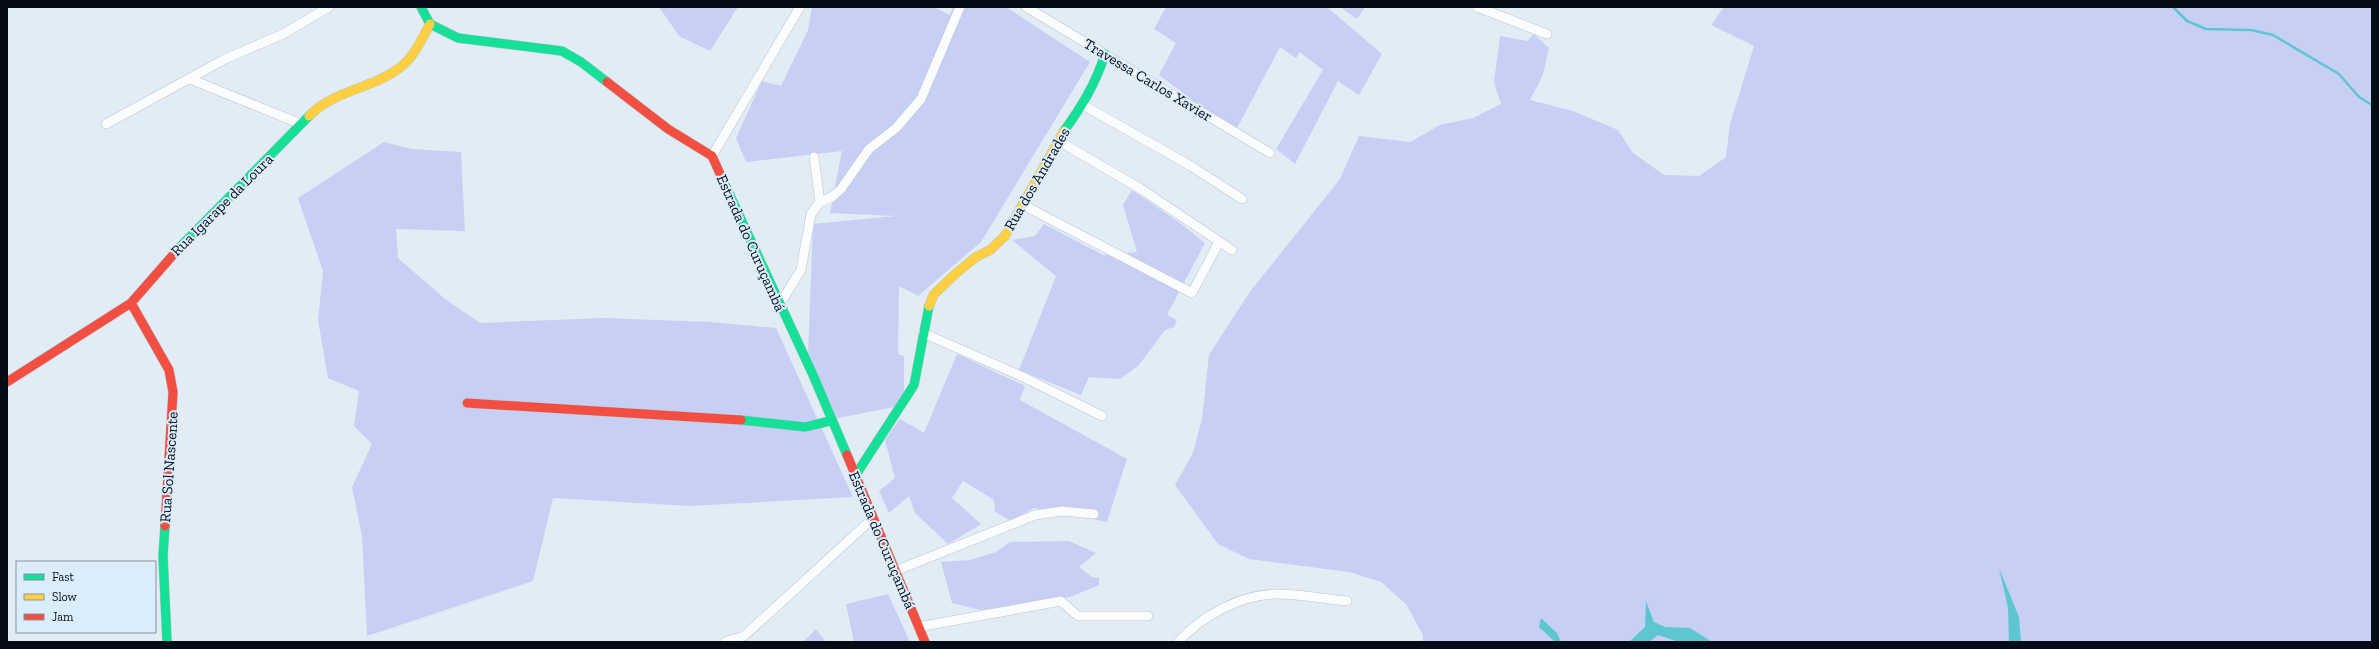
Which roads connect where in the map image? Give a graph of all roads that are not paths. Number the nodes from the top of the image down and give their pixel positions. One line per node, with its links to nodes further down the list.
1 (329, 7): 11 (street)
2 (421, 7): 8 (street)
3 (800, 7): 17 (street)
4 (960, 7): 20 (street)
5 (1026, 7): 7 (street, Travessa Carlos Xavier)
6 (1477, 7): 9 (street)
7 (1039, 10): 10 (street, Travessa Carlos Xavier)
8 (430, 24): 14 (street, Rua Igarape da Loura); 17 (street, Estrada do Curuçambá)
9 (1547, 34)
10 (1105, 54): 12 (street, Rua dos Andrades); 16 (street, Travessa Carlos Xavier)
11 (190, 79): 13 (street); 14 (street)
12 (1083, 105): 15 (street, Rua dos Andrades); 19 (street)
13 (106, 124)
14 (301, 124): 24 (street, Rua Igarape da Loura)
15 (1057, 140): 21 (street, Rua dos Andrades); 22 (street)
16 (1270, 153)
17 (712, 156): 25 (street, Estrada do Curuçambá)
18 (814, 157): 20 (street)
19 (1242, 199)
20 (820, 202): 25 (street)
21 (1024, 205): 22 (street); 26 (street, Rua dos Andrades)
22 (1219, 242): 23 (street)
23 (1232, 250)
24 (132, 303): 27 (street, Rua Igarape da Loura); 39 (street, Rua Sol Nascente)
25 (778, 305): 30 (street, Estrada do Curuçambá)
26 (923, 333): 29 (street); 31 (street, Rua dos Andrades)
27 (7, 382)
28 (467, 403): 30 (street)
29 (1102, 416)
30 (830, 421): 31 (street, Estrada do Curuçambá)
31 (855, 476): 33 (street, Estrada do Curuçambá)
32 (1094, 514): 34 (street)
33 (872, 519): 34 (street, Estrada do Curuçambá); 38 (street)
34 (896, 571): 37 (street, Estrada do Curuçambá)
35 (1347, 602): 42 (street)
36 (1148, 616): 37 (street)
37 (918, 627): 41 (street, Estrada do Curuçambá)
38 (746, 639): 40 (street)
39 (167, 642)
40 (725, 642)
41 (925, 642)
42 (1178, 642)

